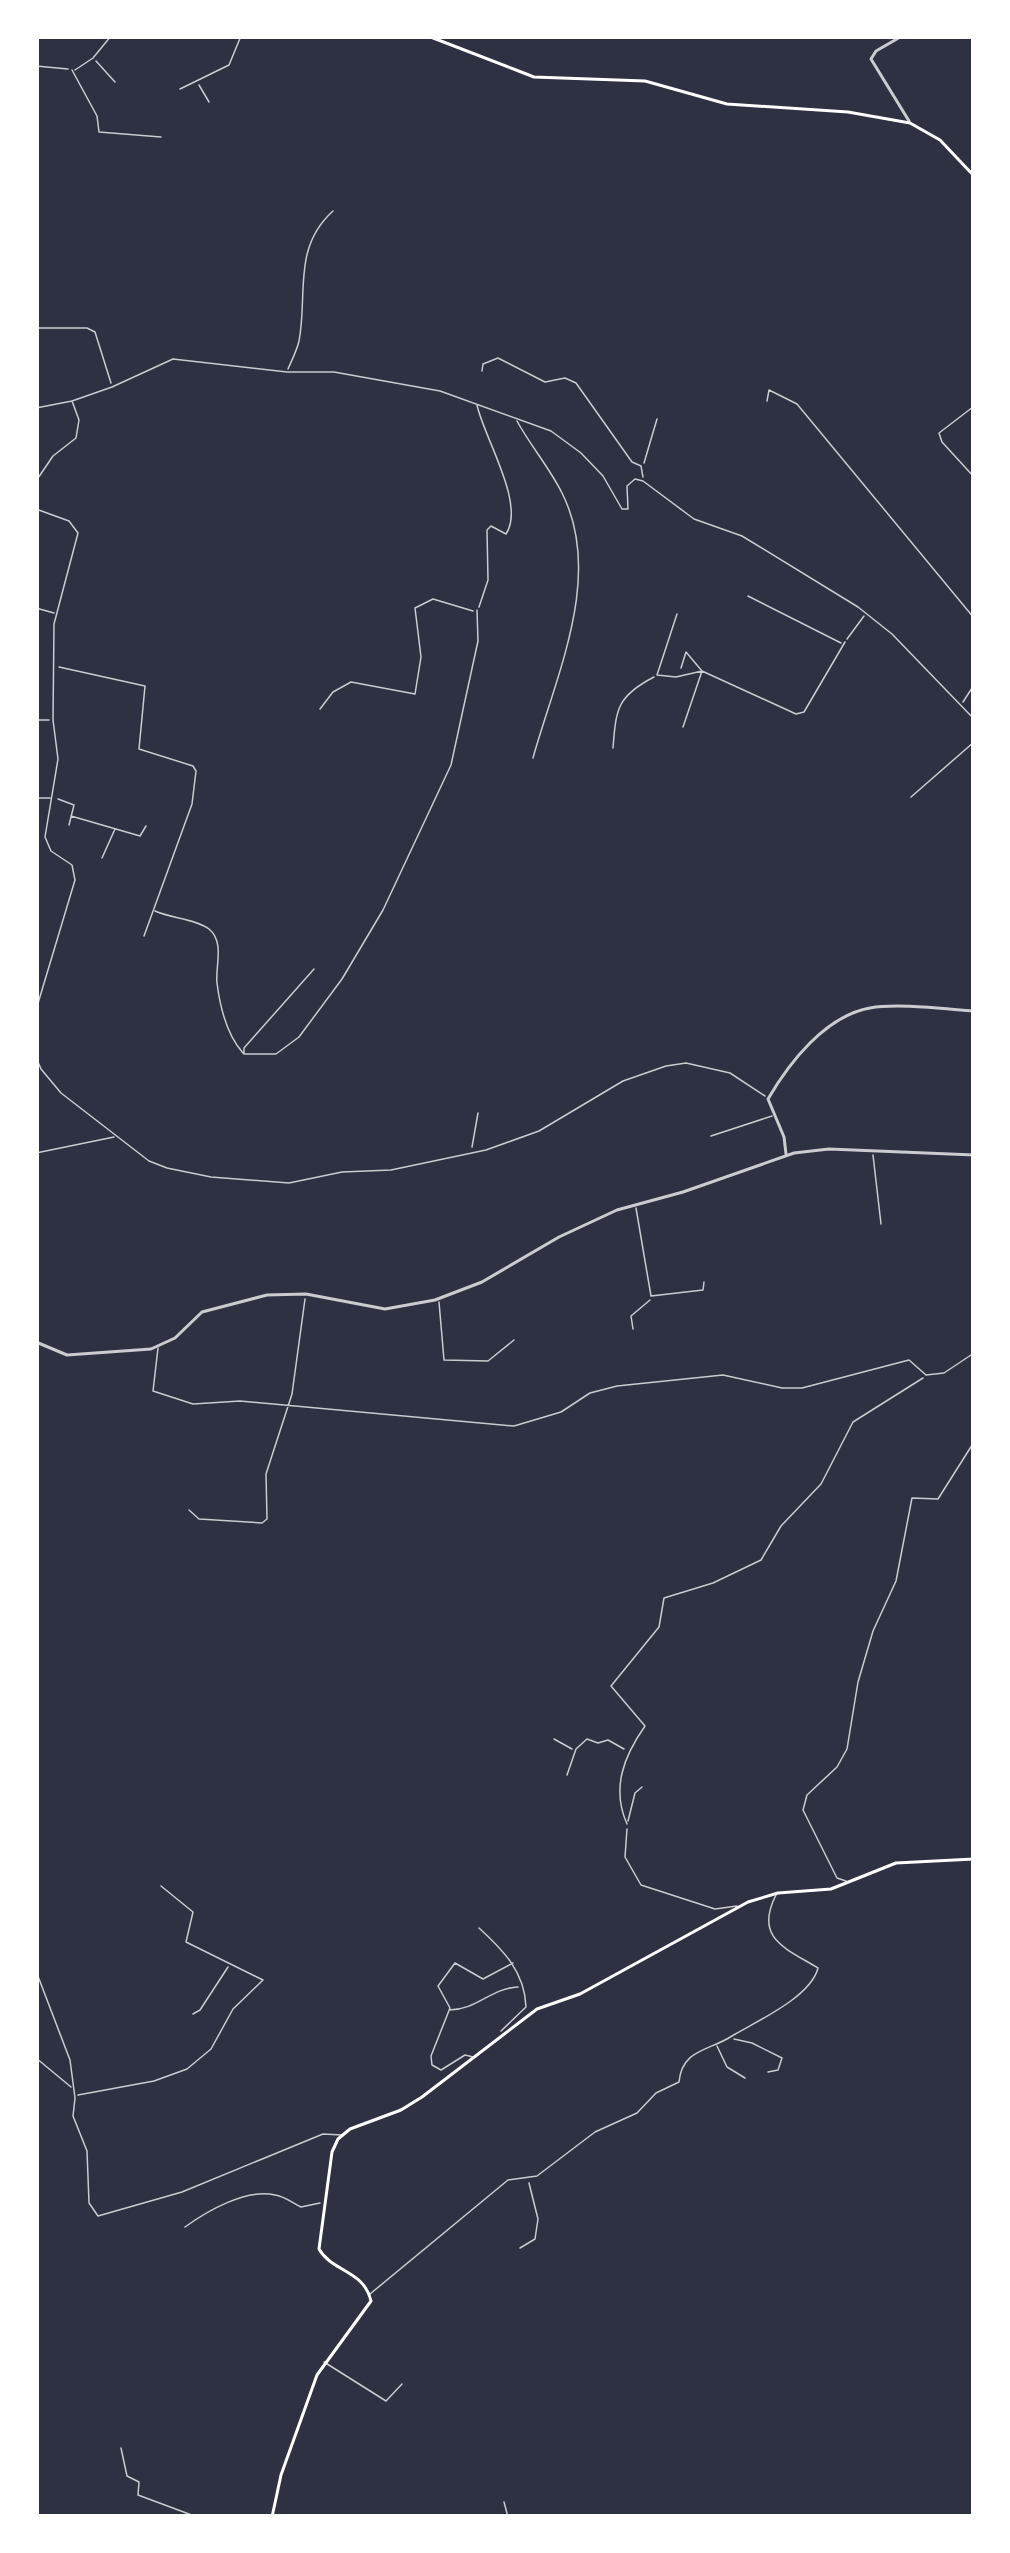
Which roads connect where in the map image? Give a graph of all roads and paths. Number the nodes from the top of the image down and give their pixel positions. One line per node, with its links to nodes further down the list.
1 (111, 36): 5 (street)
2 (241, 36): 9 (street)
3 (428, 36): 12 (main road)
4 (902, 36): 12 (street)
5 (93, 58): 7 (street); 8 (street)
6 (36, 66): 7 (street)
7 (72, 70): 13 (street)
8 (115, 82)
9 (198, 82): 10 (street); 11 (street)
10 (180, 89)
11 (209, 102)
12 (910, 123): 14 (main road)
13 (161, 137)
14 (974, 176)
15 (333, 211): 18 (street)
16 (36, 328): 19 (street)
17 (482, 370): 27 (street)
18 (286, 372): 19 (street); 21 (street)
19 (112, 387): 20 (street)
20 (72, 401): 23 (street); 29 (street)
21 (476, 401): 25 (street); 36 (street)
22 (766, 401): 40 (street)
23 (36, 407)
24 (973, 407): 28 (street)
25 (516, 417): 31 (street); 57 (street)
26 (657, 419): 27 (street)
27 (641, 466): 30 (street)
28 (974, 477)
29 (36, 481)
30 (644, 481): 31 (street); 37 (street)
31 (628, 508): 33 (street)
32 (36, 509): 38 (street)
33 (631, 514)
34 (748, 596): 41 (street)
35 (36, 608): 38 (street)
36 (477, 610): 50 (street); 71 (street)
37 (866, 613): 41 (street); 49 (street)
38 (58, 614): 42 (street)
39 (676, 614): 45 (street)
40 (974, 618)
41 (845, 642): 48 (street)
42 (55, 667): 53 (street); 66 (street)
43 (681, 668): 44 (street)
44 (701, 671): 45 (street); 48 (street); 54 (street)
45 (657, 675): 56 (street)
46 (974, 686): 49 (street)
47 (803, 690): 48 (street)
48 (812, 697)
49 (961, 705): 51 (street)
50 (320, 709)
51 (974, 719)
52 (36, 720): 53 (street)
53 (53, 720): 60 (street)
54 (683, 727)
55 (974, 742): 58 (street)
56 (614, 748)
57 (533, 758)
58 (911, 797)
59 (36, 798): 60 (street)
60 (53, 798): 61 (street); 69 (street)
61 (71, 816): 62 (street); 64 (street)
62 (69, 825)
63 (146, 826): 64 (street)
64 (115, 829): 65 (street)
65 (102, 858)
66 (153, 908): 67 (street); 71 (street)
67 (144, 936)
68 (314, 969): 71 (street)
69 (36, 1010)
70 (974, 1011): 73 (street)
71 (244, 1054)
72 (36, 1057): 77 (street)
73 (768, 1099): 75 (street); 78 (street)
74 (478, 1113): 78 (street)
75 (776, 1115): 76 (street); 82 (street)
76 (711, 1136)
77 (115, 1137): 78 (street); 80 (street)
78 (471, 1151)
79 (872, 1151): 81 (street); 82 (street); 84 (street)
80 (36, 1153)
81 (974, 1155)
82 (786, 1156): 83 (street)
83 (635, 1204): 87 (street); 88 (street)
84 (881, 1224)
85 (704, 1282): 87 (street)
86 (306, 1294): 88 (street); 92 (street); 95 (street)
87 (651, 1297): 89 (street)
88 (438, 1298): 90 (street)
89 (633, 1329)
90 (514, 1340)
91 (36, 1342): 92 (street)
92 (158, 1347): 95 (street)
93 (974, 1353): 94 (street)
94 (926, 1376): 95 (street); 100 (street)
95 (289, 1406): 97 (street)
96 (974, 1442): 105 (street)
97 (189, 1510)
98 (554, 1739): 99 (street)
99 (576, 1748): 100 (street); 101 (street)
100 (627, 1752): 103 (street)
101 (567, 1775)
102 (642, 1787): 103 (street)
103 (628, 1824): 108 (street)
104 (974, 1859): 105 (main road)
105 (847, 1884): 107 (main road)
106 (161, 1886): 111 (street)
107 (778, 1893): 108 (main road); 117 (street)
108 (737, 1906): 116 (main road)
109 (479, 1928): 110 (street)
110 (513, 1963): 113 (street); 114 (street)
111 (230, 1964): 115 (street); 123 (street)
112 (36, 1971): 123 (street)
113 (522, 1988): 114 (street); 116 (street)
114 (449, 2010): 120 (street)
115 (194, 2014)
116 (502, 2035): 120 (main road)
117 (730, 2038): 118 (street); 121 (street)
118 (717, 2042): 122 (street); 125 (street)
119 (36, 2058): 123 (street)
120 (475, 2058): 124 (main road)
121 (768, 2072)
122 (746, 2078)
123 (75, 2093): 124 (street)
124 (342, 2135): 126 (main road)
125 (529, 2179): 128 (street); 129 (street)
126 (324, 2202): 127 (street); 129 (main road)
127 (185, 2227)
128 (520, 2248)
129 (370, 2294): 130 (main road)
130 (323, 2362): 131 (street); 135 (main road)
131 (402, 2384)
132 (121, 2448): 134 (street)
133 (504, 2502): 136 (street)
134 (197, 2517)
135 (272, 2517)
136 (508, 2517)

